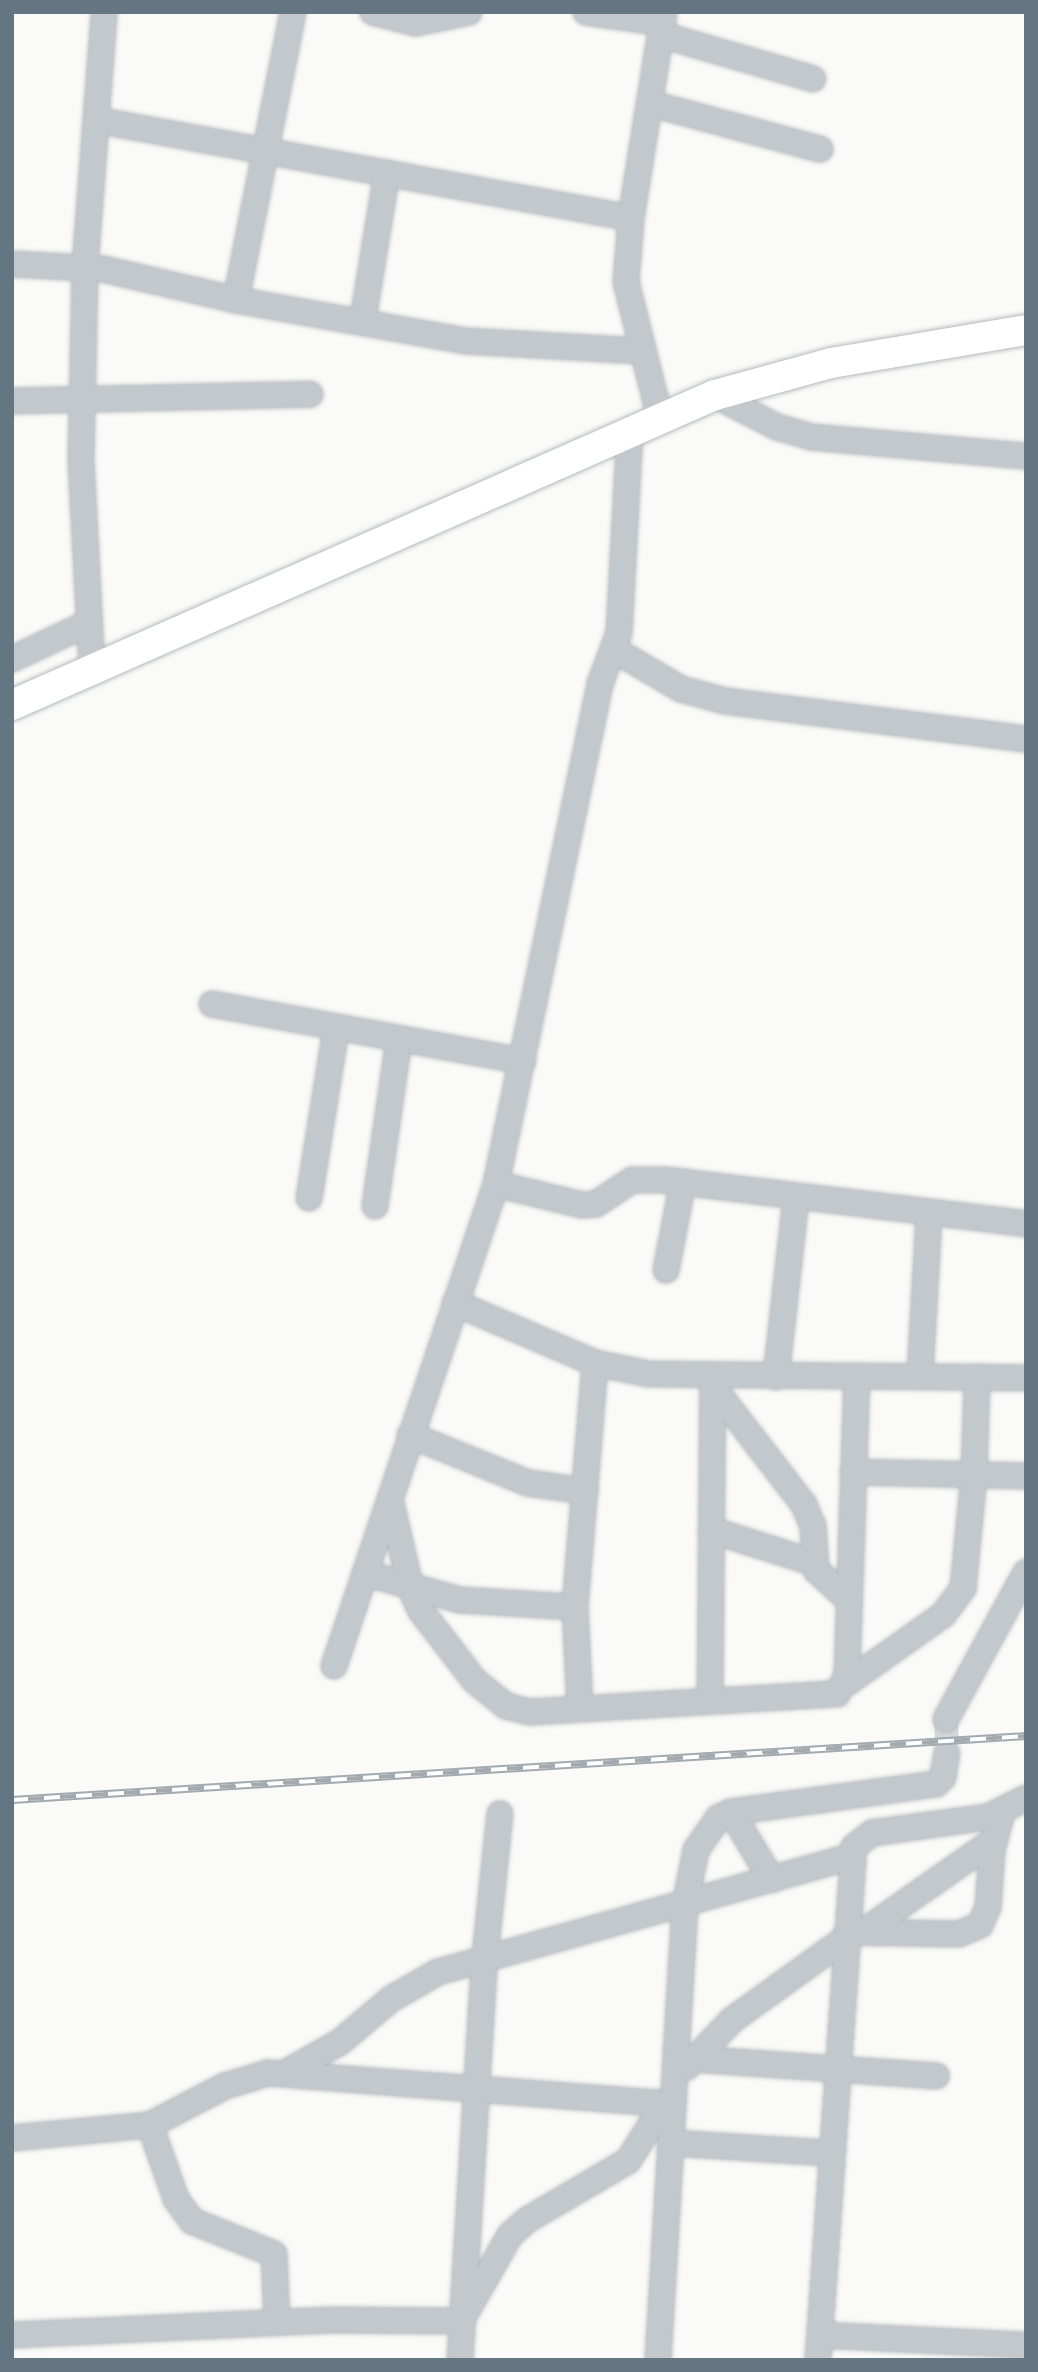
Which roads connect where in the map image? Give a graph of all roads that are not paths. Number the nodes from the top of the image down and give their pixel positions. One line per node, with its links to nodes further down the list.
1 (104, 12): 10 (street)
2 (293, 12): 12 (street)
3 (373, 12): 6 (street)
4 (469, 12): 6 (street)
5 (586, 12): 7 (street)
6 (417, 18)
7 (663, 23): 8 (street); 9 (street)
8 (813, 79)
9 (652, 104): 11 (street); 14 (street)
10 (96, 120): 12 (street); 16 (street)
11 (820, 149)
12 (264, 150): 13 (street); 17 (street)
13 (387, 173): 14 (street); 18 (street)
14 (631, 218): 20 (street)
15 (12, 264): 16 (street)
16 (85, 267): 17 (street); 23 (street)
17 (236, 300): 18 (street)
18 (363, 319): 20 (street)
19 (1026, 330): 22 (main road)
20 (642, 351): 25 (street)
21 (310, 394): 23 (street)
22 (715, 395): 25 (main road); 27 (street)
23 (82, 400): 24 (street); 28 (street)
24 (12, 401)
25 (660, 418): 26 (main road)
26 (629, 430): 29 (street); 31 (main road)
27 (1026, 456)
28 (89, 624): 30 (street); 31 (street)
29 (613, 649): 33 (street); 37 (street)
30 (12, 659)
31 (92, 670): 32 (main road)
32 (12, 705)
33 (1026, 738)
34 (212, 1004): 35 (street)
35 (336, 1029): 36 (street); 40 (street)
36 (399, 1040): 37 (street); 42 (street)
37 (523, 1061): 39 (street)
38 (683, 1182): 39 (street); 41 (street); 45 (street)
39 (496, 1184): 46 (street)
40 (309, 1198)
41 (796, 1198): 43 (street); 50 (street)
42 (375, 1206)
43 (929, 1214): 44 (street); 49 (street)
44 (1026, 1224)
45 (666, 1270)
46 (455, 1303): 47 (street); 54 (street)
47 (595, 1363): 53 (street); 58 (street)
48 (857, 1376): 49 (street); 50 (street); 55 (street)
49 (920, 1376): 51 (street)
50 (776, 1377): 53 (street)
51 (977, 1377): 52 (street); 56 (street)
52 (1026, 1378)
53 (713, 1382): 60 (street); 61 (street)
54 (411, 1435): 58 (street); 59 (street)
55 (853, 1472): 56 (street); 65 (street)
56 (974, 1475): 57 (street); 68 (street)
57 (1026, 1476)
58 (585, 1491): 66 (street)
59 (390, 1498): 63 (street); 64 (street)
60 (711, 1530): 61 (street); 69 (street)
61 (812, 1562): 65 (street)
62 (1026, 1572): 71 (street)
63 (365, 1573): 64 (street); 67 (street)
64 (411, 1589): 66 (street); 70 (street)
65 (849, 1600): 68 (street)
66 (576, 1607): 70 (street)
67 (334, 1666)
68 (844, 1685): 69 (street)
69 (710, 1699): 70 (street)
70 (580, 1708)
71 (946, 1719)
72 (947, 1754): 74 (street)
73 (1026, 1798): 75 (street)
74 (732, 1812): 79 (street); 80 (street)
75 (1002, 1812): 77 (street); 78 (street)
76 (500, 1814): 82 (street)
77 (993, 1841): 81 (street); 81 (street)
78 (851, 1857): 79 (street); 81 (street)
79 (772, 1880): 80 (street)
80 (685, 1905): 82 (street); 88 (street)
81 (852, 1934): 83 (street); 84 (street)
82 (485, 1956): 85 (street); 87 (street)
83 (694, 2059): 84 (street); 88 (street)
84 (837, 2068): 86 (street); 92 (street)
85 (285, 2073): 87 (street); 89 (street)
86 (936, 2076)
87 (477, 2089): 88 (street); 93 (street)
88 (670, 2096): 91 (street); 93 (street)
89 (150, 2125): 90 (street); 94 (street)
90 (12, 2138)
91 (671, 2143): 92 (street); 99 (street)
92 (832, 2153): 96 (street)
93 (461, 2321): 94 (street); 98 (street)
94 (277, 2322): 95 (street)
95 (12, 2335)
96 (820, 2335): 97 (street); 100 (street)
97 (1026, 2345)
98 (460, 2360)
99 (658, 2360)
100 (818, 2360)

